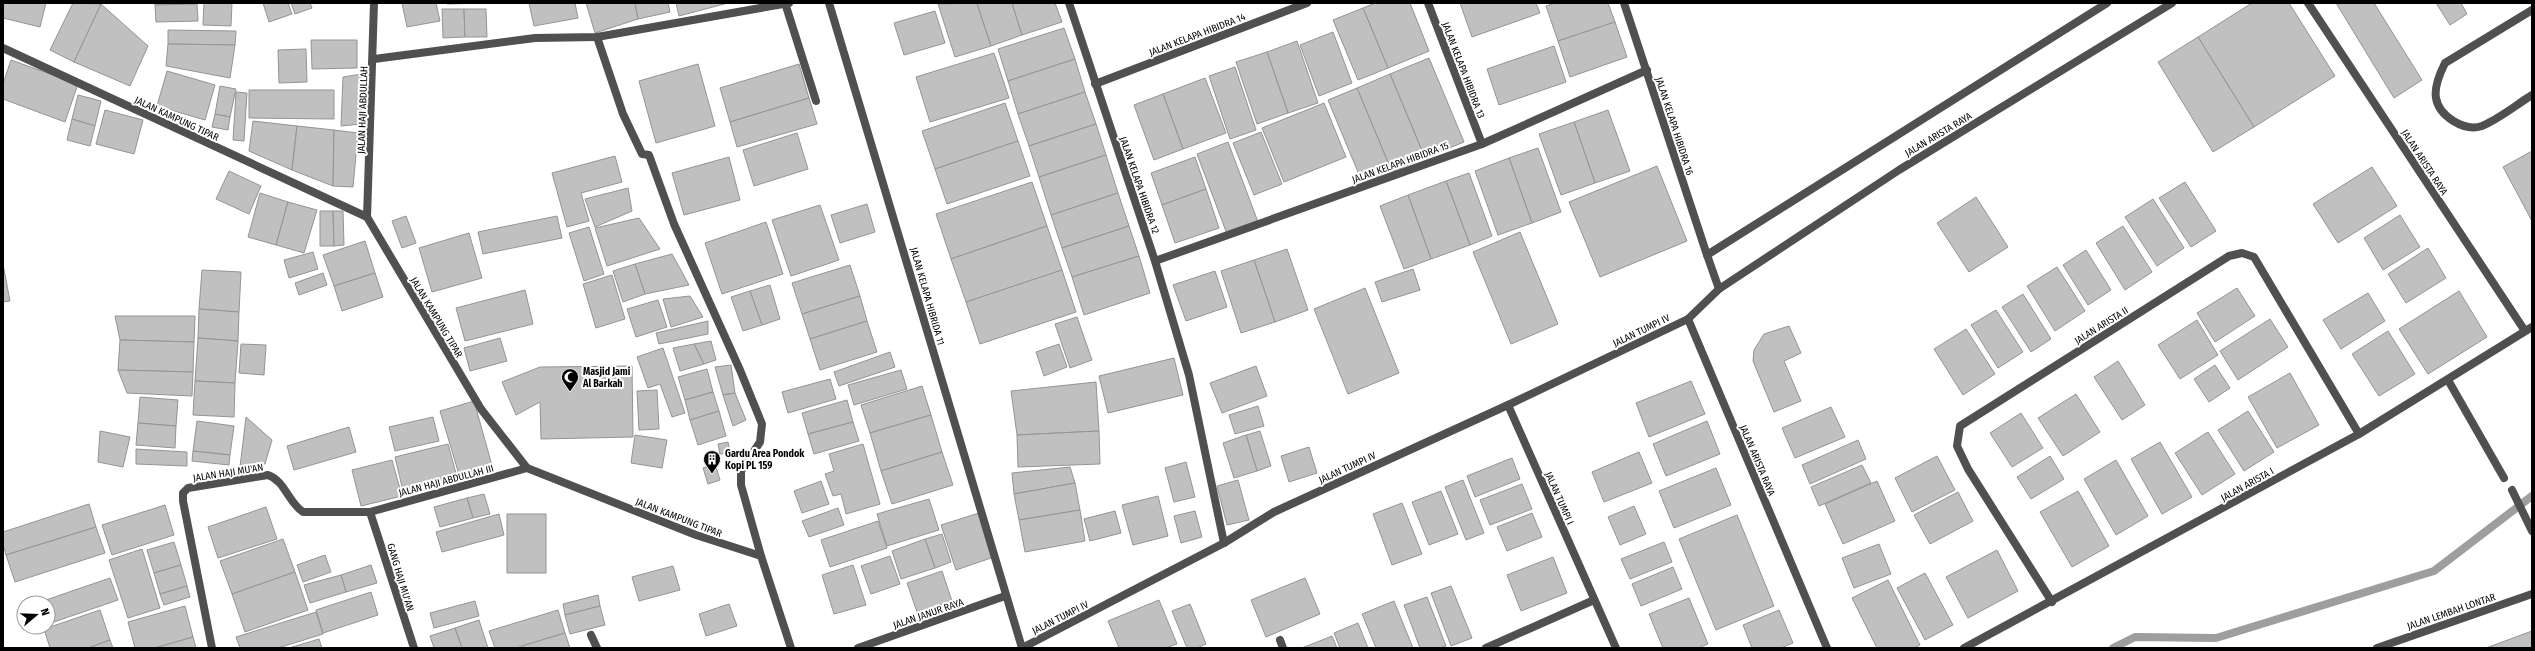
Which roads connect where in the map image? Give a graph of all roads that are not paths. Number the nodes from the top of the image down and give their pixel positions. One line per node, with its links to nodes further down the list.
1 (374, 3): 14 (street, JALAN HAJI ABDULLAH)
2 (786, 3): 12 (street); 18 (street)
3 (829, 3): 37 (street, JALAN KELAPA HIBRIDA 11)
4 (1069, 3): 16 (street, JALAN KELAPA HIBIDRA 12)
5 (1307, 3): 16 (street, JALAN KELAPA HIBIDRA 14)
6 (1428, 3): 19 (street, JALAN KELAPA HIBIDRA 13)
7 (1624, 3): 15 (street, JALAN KELAPA HIBIDRA 16)
8 (2106, 3): 21 (street, JALAN ARISTA RAYA)
9 (2172, 3): 23 (street, JALAN ARISTA RAYA)
10 (2308, 3): 25 (street, JALAN ARISTA RAYA)
11 (2532, 10): 17 (street)
12 (596, 37): 14 (street); 35 (street)
13 (3, 48): 20 (street, JALAN KAMPUNG TIPAR)
14 (374, 59): 20 (street, JALAN HAJI ABDULLAH)
15 (1647, 70): 19 (street, JALAN KELAPA HIBIDRA 15); 21 (street, JALAN KELAPA HIBIDRA 16)
16 (1095, 84): 22 (street, JALAN KELAPA HIBIDRA 12)
17 (2532, 95)
18 (816, 101)
19 (1482, 144): 22 (street, JALAN KELAPA HIBIDRA 15)
20 (367, 217): 29 (street, JALAN KAMPUNG TIPAR)
21 (1707, 255): 23 (street)
22 (1155, 261): 34 (street, JALAN KELAPA HIBIDRA 12)
23 (1719, 289): 24 (street, JALAN ARISTA RAYA)
24 (1688, 319): 27 (street, JALAN TUMPI IV); 49 (street, JALAN ARISTA RAYA)
25 (2528, 329): 26 (street, JALAN ARISTA I)
26 (2448, 380): 28 (street, JALAN ARISTA I); 30 (street)
27 (1508, 405): 34 (street, JALAN TUMPI IV); 38 (street, JALAN TUMPI I)
28 (2359, 434): 39 (street, JALAN ARISTA I); 39 (street, JALAN ARISTA II)
29 (528, 468): 32 (street, JALAN HAJI ABDULLAH III); 35 (street, JALAN KAMPUNG TIPAR)
30 (2504, 478)
31 (2512, 490): 33 (street)
32 (370, 512): 41 (street, JALAN HAJI MU'AN); 42 (street, GANG HAJI MU'AN)
33 (2532, 531)
34 (1224, 543): 46 (street, JALAN TUMPI IV)
35 (761, 556): 44 (street)
36 (2532, 594): 51 (street, JALAN LEMBAH LONTAR)
37 (1006, 596): 45 (street, JALAN JANUR RAYA); 46 (street, JALAN KELAPA HIBRIDA 11)
38 (1594, 600): 47 (street); 48 (street, JALAN TUMPI I)
39 (2052, 602): 50 (street, JALAN ARISTA I)
40 (592, 635): 43 (street)
41 (212, 648)
42 (414, 648)
43 (597, 648)
44 (791, 648)
45 (858, 648)
46 (1022, 648)
47 (1486, 648)
48 (1616, 648)
49 (1827, 648)
50 (1964, 648)
51 (2377, 648)

